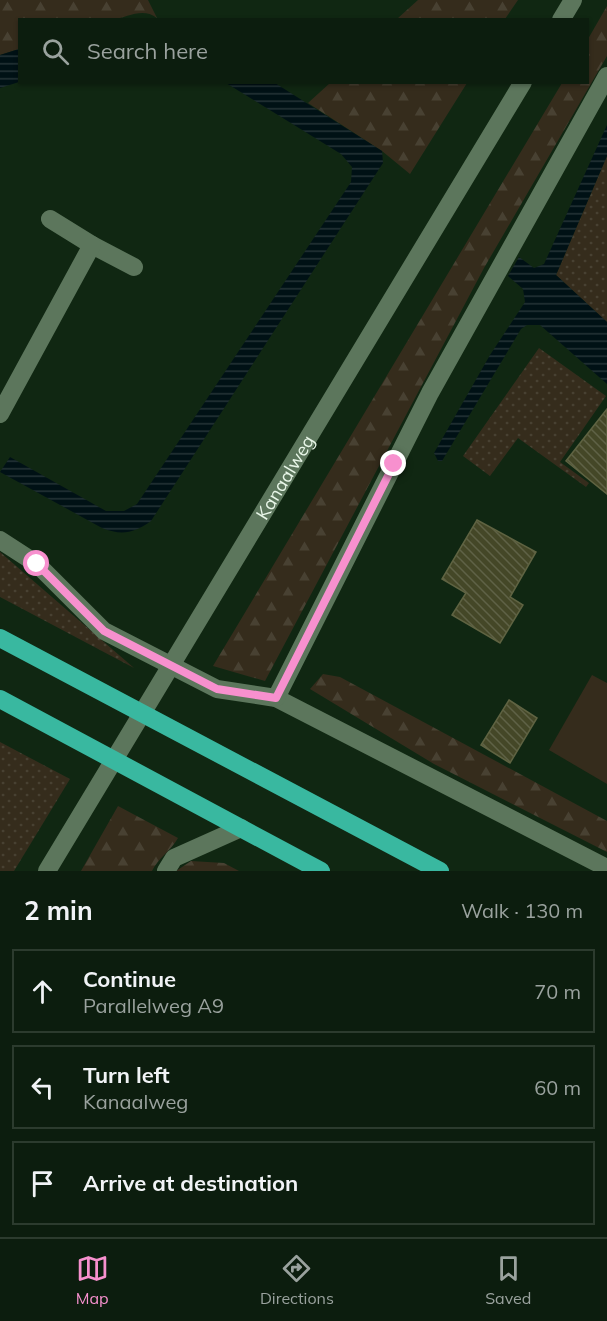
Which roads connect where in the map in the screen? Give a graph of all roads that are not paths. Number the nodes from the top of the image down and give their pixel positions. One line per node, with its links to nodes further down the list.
1 (573, 0): 2 (street)
2 (562, 18)
3 (607, 76): 11 (street)
4 (522, 84): 15 (street, Kanaalweg)
5 (50, 219): 6 (street)
6 (92, 245): 7 (street); 8 (street)
7 (134, 267)
8 (0, 414)
9 (0, 540): 11 (street)
10 (0, 638): 18 (highway)
11 (276, 698): 14 (street)
12 (0, 699): 13 (highway)
13 (241, 828): 16 (street); 17 (highway)
14 (607, 868)
15 (47, 871)
16 (166, 871)
17 (321, 871)
18 (440, 871)

